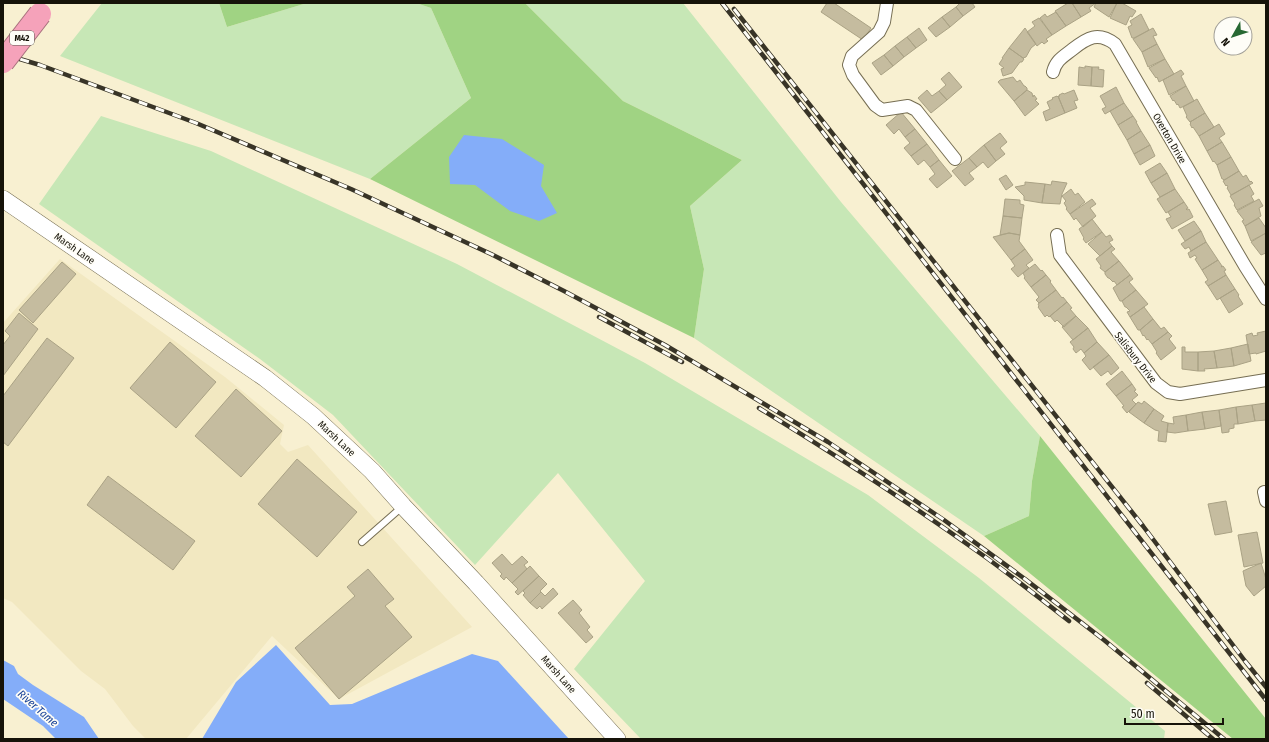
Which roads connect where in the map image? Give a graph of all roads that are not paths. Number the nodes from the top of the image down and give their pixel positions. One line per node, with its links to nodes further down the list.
1 (887, 3): 5 (street)
2 (40, 14): 3 (highway, M42, bridge)
3 (3, 62)
4 (1053, 72): 8 (street, Overton Drive)
5 (955, 159)
6 (3, 199): 10 (main road, Marsh Lane)
7 (1057, 235): 9 (street, Salisbury Drive)
8 (1266, 299)
9 (1266, 380)
10 (403, 506): 11 (lane); 12 (main road, Marsh Lane)
11 (362, 542)
12 (617, 739)

